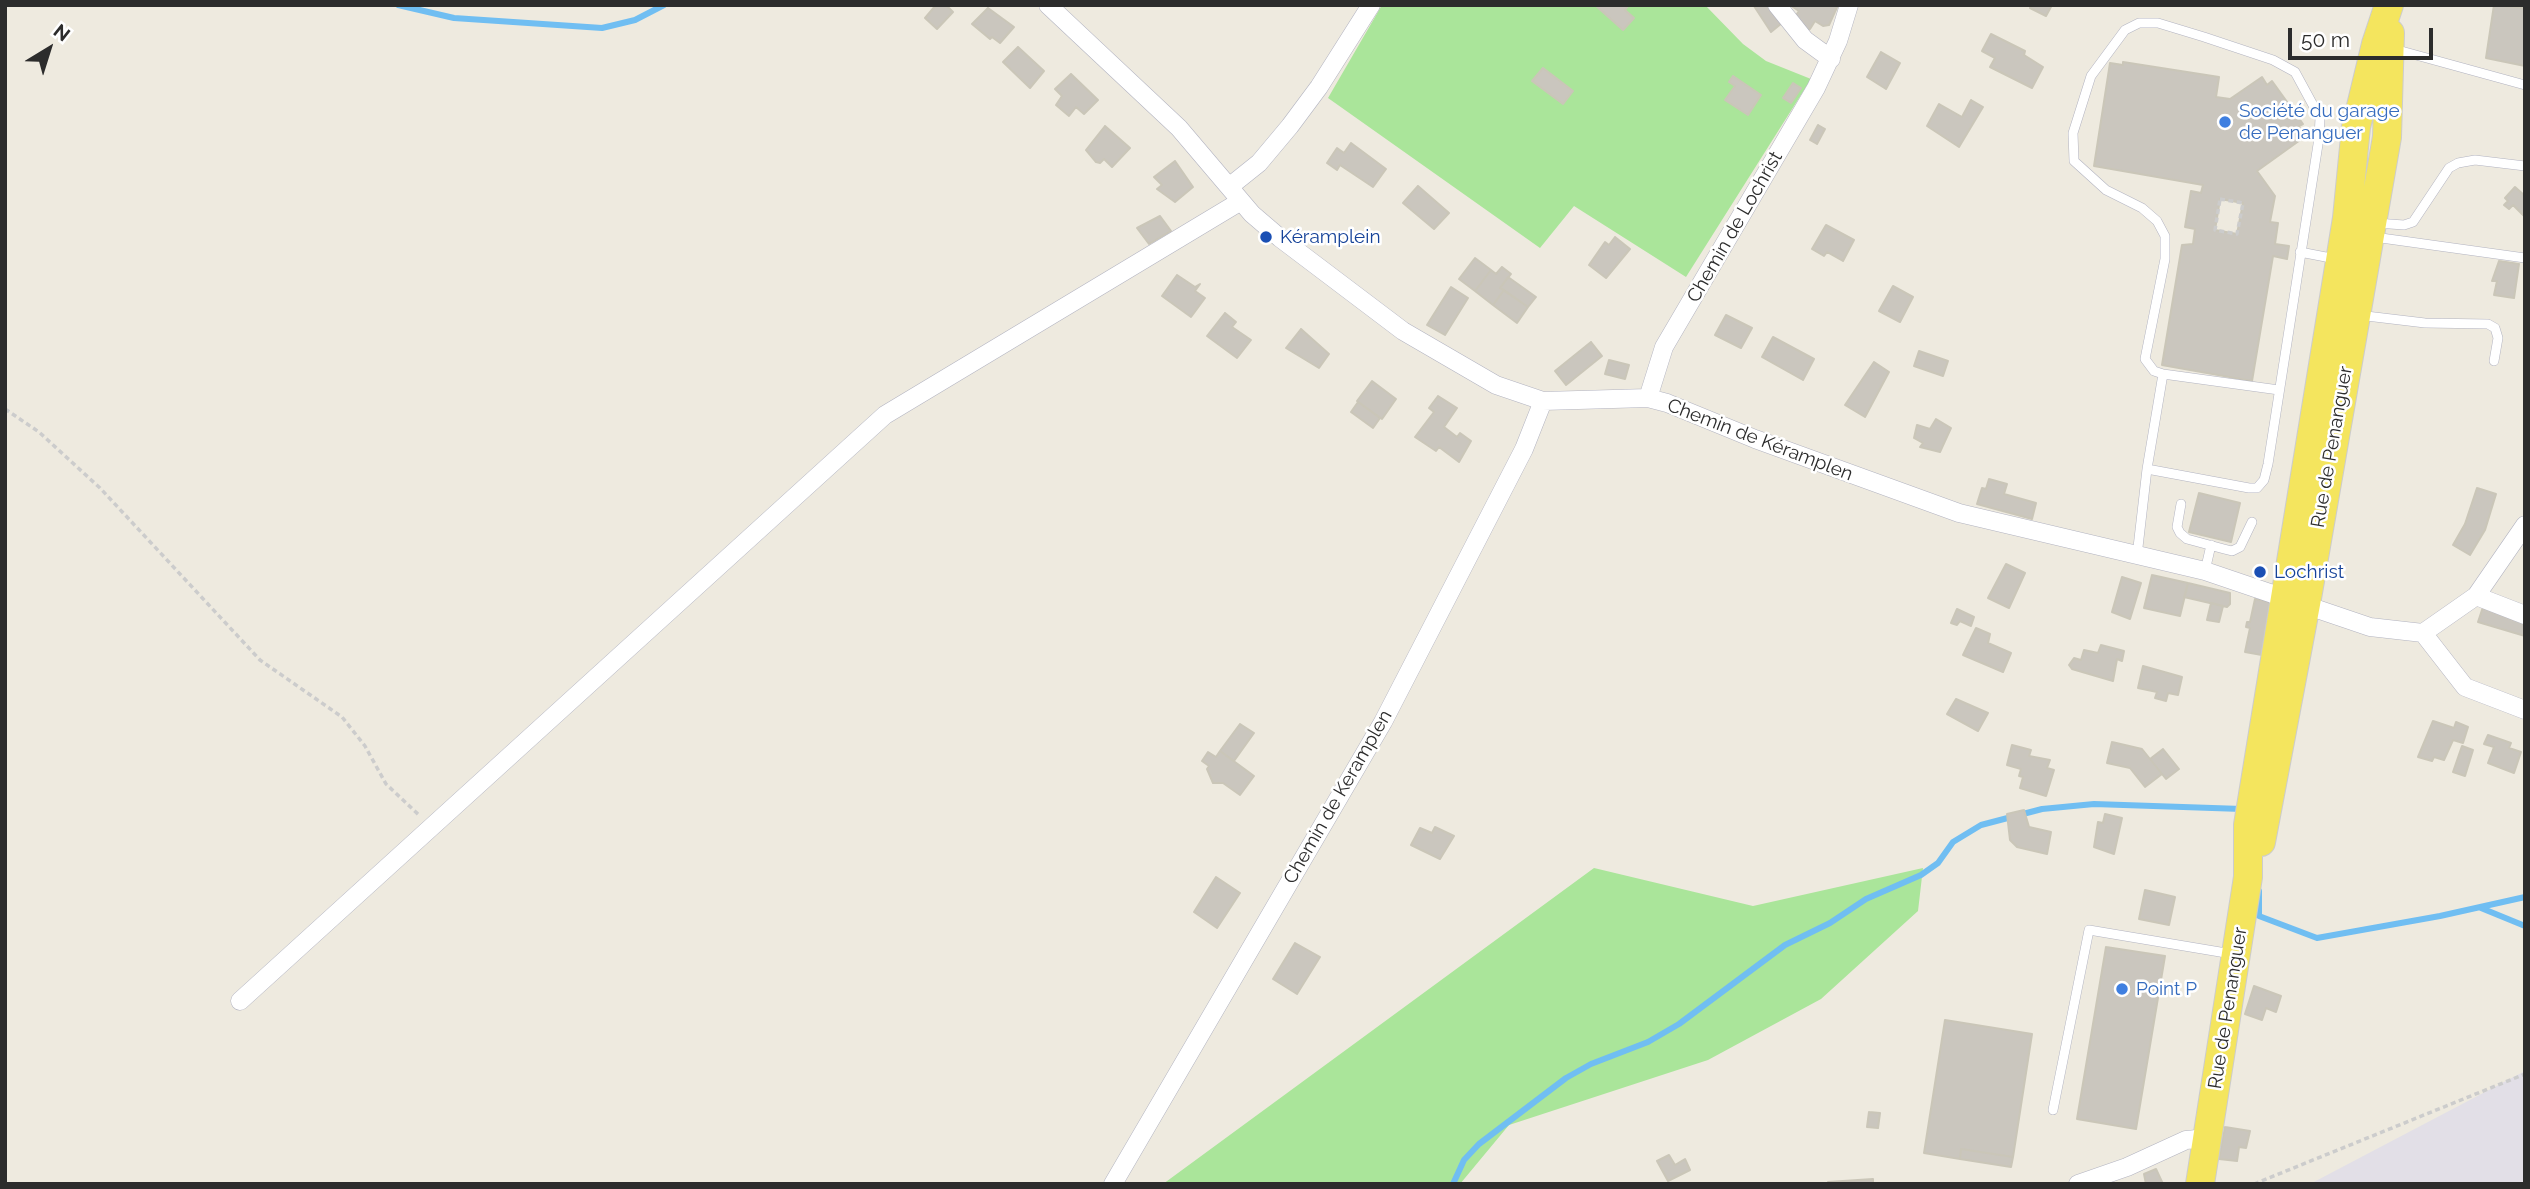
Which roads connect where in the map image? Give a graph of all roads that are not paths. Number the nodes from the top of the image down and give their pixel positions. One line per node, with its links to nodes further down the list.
1 (1048, 5): 10 (street)
2 (1371, 5): 10 (street)
3 (1777, 5): 7 (street)
4 (1849, 5): 7 (street, Chemin de Lochrist)
5 (2389, 9): 6 (main road, Rue de Penanguer)
6 (2383, 46): 8 (lane); 12 (main road, Rue de Penanguer)
7 (1831, 59): 19 (street, Chemin de Lochrist)
8 (2525, 85)
9 (2525, 166): 12 (lane)
10 (1228, 187): 11 (street)
11 (1241, 201): 20 (street, Chemin de Kéramplen); 34 (street)
12 (2355, 239): 13 (lane); 14 (lane); 15 (main road, Rue de Penanguer)
13 (2300, 252): 17 (lane); 18 (lane)
14 (2525, 258)
15 (2343, 314): 16 (lane); 29 (main road, Rue de Penanguer)
16 (2494, 361)
17 (2163, 374): 18 (lane); 21 (lane)
18 (2279, 390): 21 (lane)
19 (1648, 398): 20 (street, Chemin de Kéramplen); 26 (street, Chemin de Kéramplen)
20 (1543, 401): 37 (street, Chemin de Keramplen)
21 (2147, 469): 26 (lane)
22 (2181, 504): 25 (lane)
23 (2252, 522): 25 (lane)
24 (2525, 525): 28 (street)
25 (2211, 545): 27 (lane)
26 (2137, 556): 27 (street, Chemin de Kéramplen)
27 (2205, 571): 29 (street, Chemin de Kéramplen)
28 (2476, 596): 30 (street); 31 (street)
29 (2295, 601): 31 (street, Chemin de Kéramplen); 33 (main road, Rue de Penanguer)
30 (2525, 615)
31 (2423, 633): 32 (street)
32 (2525, 710)
33 (2237, 955): 35 (lane); 36 (main road, Rue de Penanguer)
34 (240, 1001)
35 (2053, 1110)
36 (2207, 1138): 38 (street); 39 (main road, Rue de Penanguer)
37 (1113, 1184)
38 (2078, 1184)
39 (2200, 1184)

